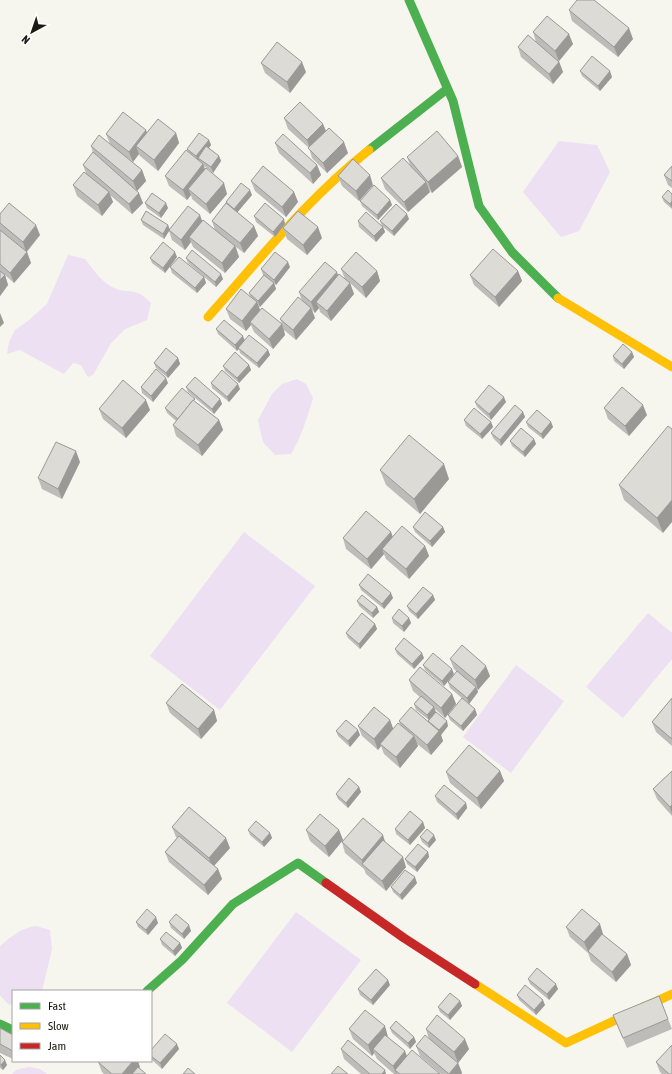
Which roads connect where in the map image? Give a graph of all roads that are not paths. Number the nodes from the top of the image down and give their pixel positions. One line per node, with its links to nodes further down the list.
1 (409, 0): 2 (street)
2 (448, 89): 3 (street); 4 (street)
3 (208, 317)
4 (672, 367)
5 (148, 990): 6 (street)
6 (672, 994)
7 (0, 1024): 8 (street)
8 (12, 1030)

